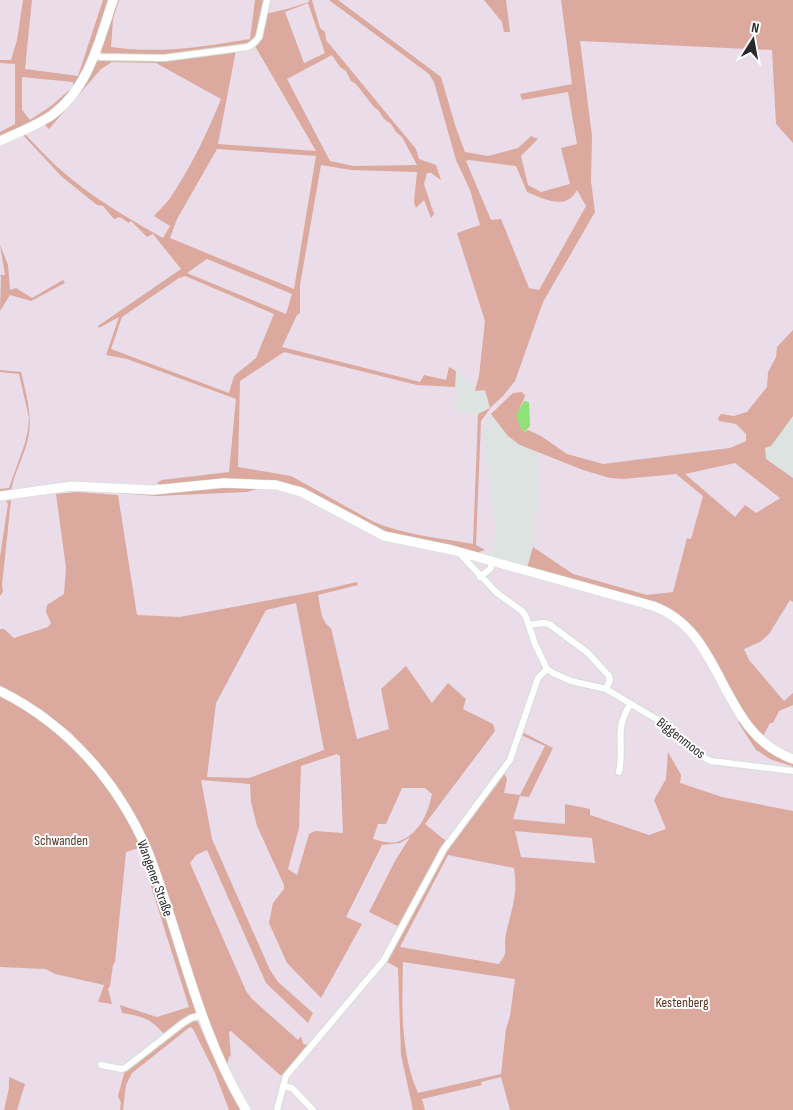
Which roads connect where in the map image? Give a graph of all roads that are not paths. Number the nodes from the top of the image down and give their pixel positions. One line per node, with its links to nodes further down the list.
1 (113, 0): 3 (main road)
2 (267, 0): 3 (street)
3 (94, 55): 4 (main road)
4 (0, 141)
5 (0, 496): 6 (main road)
6 (461, 552): 7 (main road); 8 (street)
7 (493, 562): 8 (street); 14 (main road)
8 (480, 577): 9 (street)
9 (529, 626): 10 (street); 11 (street)
10 (547, 669): 11 (street, Biggenmoos); 19 (street)
11 (606, 689): 13 (street, Biggenmoos)
12 (0, 691): 17 (main road, Wangener Straße)
13 (631, 704): 15 (street, Biggenmoos); 16 (street)
14 (793, 759)
15 (793, 770)
16 (619, 772)
17 (202, 1015): 18 (street); 20 (main road, Wangener Straße)
18 (101, 1065)
19 (283, 1086): 21 (street); 22 (street)
20 (246, 1110)
21 (277, 1110)
22 (313, 1110)

